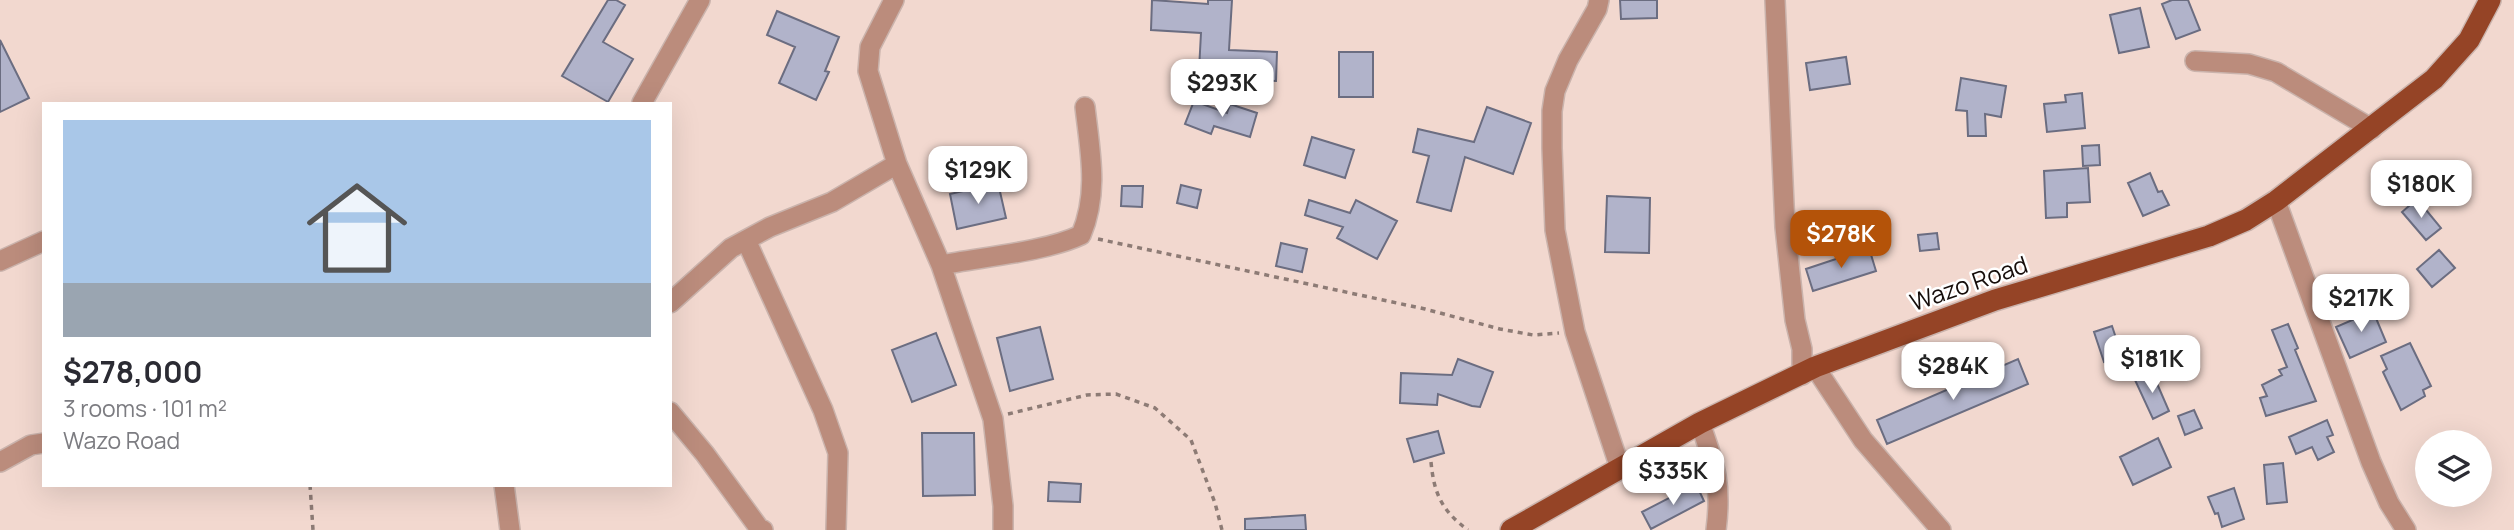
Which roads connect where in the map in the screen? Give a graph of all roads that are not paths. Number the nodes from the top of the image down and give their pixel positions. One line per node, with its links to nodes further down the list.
1 (700, 0): 7 (street)
2 (894, 0): 10 (street)
3 (1599, 0): 22 (street)
4 (1775, 0): 17 (street)
5 (2490, 0): 9 (main road, Wazo Road)
6 (2195, 61): 9 (street)
7 (643, 102)
8 (1085, 107): 15 (street)
9 (2372, 129): 11 (main road, Wazo Road)
10 (897, 164): 12 (street); 15 (street)
11 (2276, 201): 17 (main road, Wazo Road); 31 (street)
12 (746, 240): 16 (street); 26 (street)
13 (42, 242): 14 (street)
14 (0, 261)
15 (941, 265): 27 (street)
16 (672, 299)
17 (1808, 371): 19 (main road, Wazo Road); 30 (street)
18 (672, 414): 25 (street)
19 (1700, 423): 22 (main road, Wazo Road); 29 (street)
20 (42, 443): 21 (street)
21 (0, 462)
22 (1620, 468): 28 (main road, Wazo Road)
23 (505, 487): 24 (street)
24 (510, 530)
25 (763, 530)
26 (836, 530)
27 (1003, 530)
28 (1511, 530)
29 (1716, 530)
30 (1941, 530)
31 (2406, 530)

